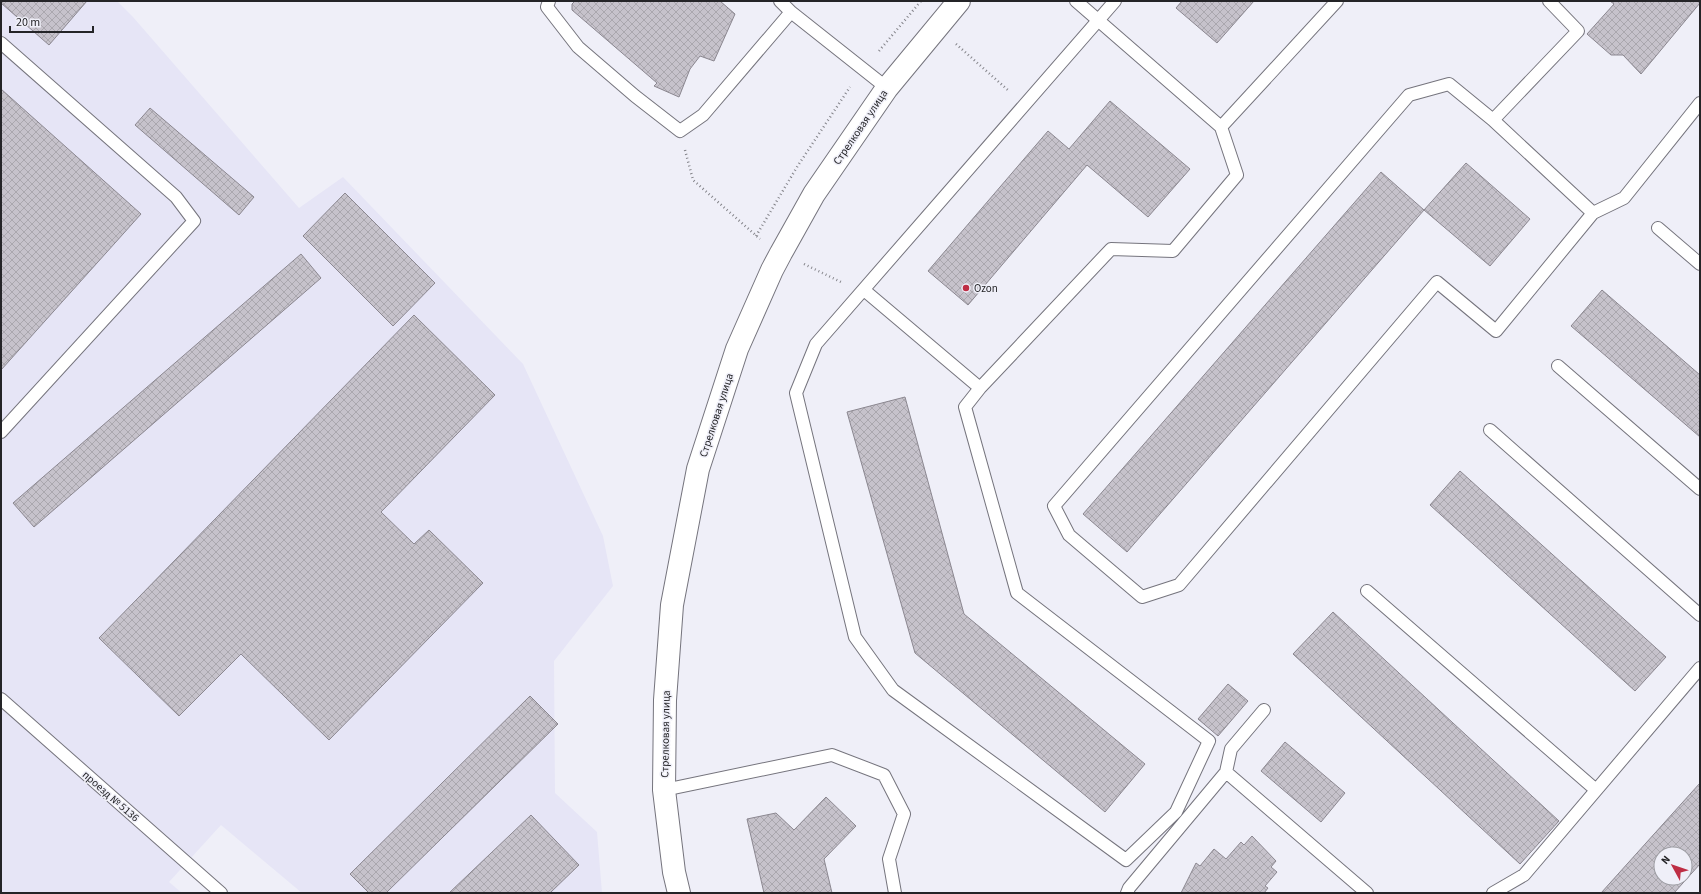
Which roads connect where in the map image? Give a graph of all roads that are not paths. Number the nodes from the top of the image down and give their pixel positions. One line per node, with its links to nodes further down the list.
1 (549, 1): 8 (lane)
2 (780, 1): 8 (lane)
3 (959, 1): 11 (street, Стрелковая улица)
4 (1076, 1): 9 (lane)
5 (1115, 1): 9 (lane)
6 (1337, 1): 14 (lane)
7 (1549, 1): 13 (lane)
8 (791, 12): 11 (lane)
9 (1098, 20): 14 (lane); 18 (lane)
10 (1, 43): 22 (lane)
11 (887, 88): 30 (street, Стрелковая улица)
12 (1700, 103): 15 (lane)
13 (1493, 120): 15 (lane); 15 (lane)
14 (1221, 127): 20 (lane)
15 (1593, 214)
16 (1658, 228): 17 (lane)
17 (1700, 264)
18 (864, 290): 20 (lane); 32 (lane)
19 (1558, 366): 23 (lane)
20 (980, 388): 32 (lane)
21 (1490, 430): 25 (lane)
22 (1, 432)
23 (1700, 489)
24 (1367, 591): 31 (lane)
25 (1700, 615)
26 (1700, 668): 31 (lane)
27 (1, 699): 34 (lane, проезд № 5136)
28 (1264, 710): 29 (lane)
29 (1226, 772): 33 (lane); 38 (lane)
30 (664, 790): 35 (street, Стрелковая улица); 36 (lane)
31 (1596, 790): 39 (lane)
32 (1176, 812): 33 (lane)
33 (1186, 820): 37 (lane)
34 (221, 893)
35 (678, 893)
36 (895, 893)
37 (1127, 893)
38 (1367, 893)
39 (1494, 893)

